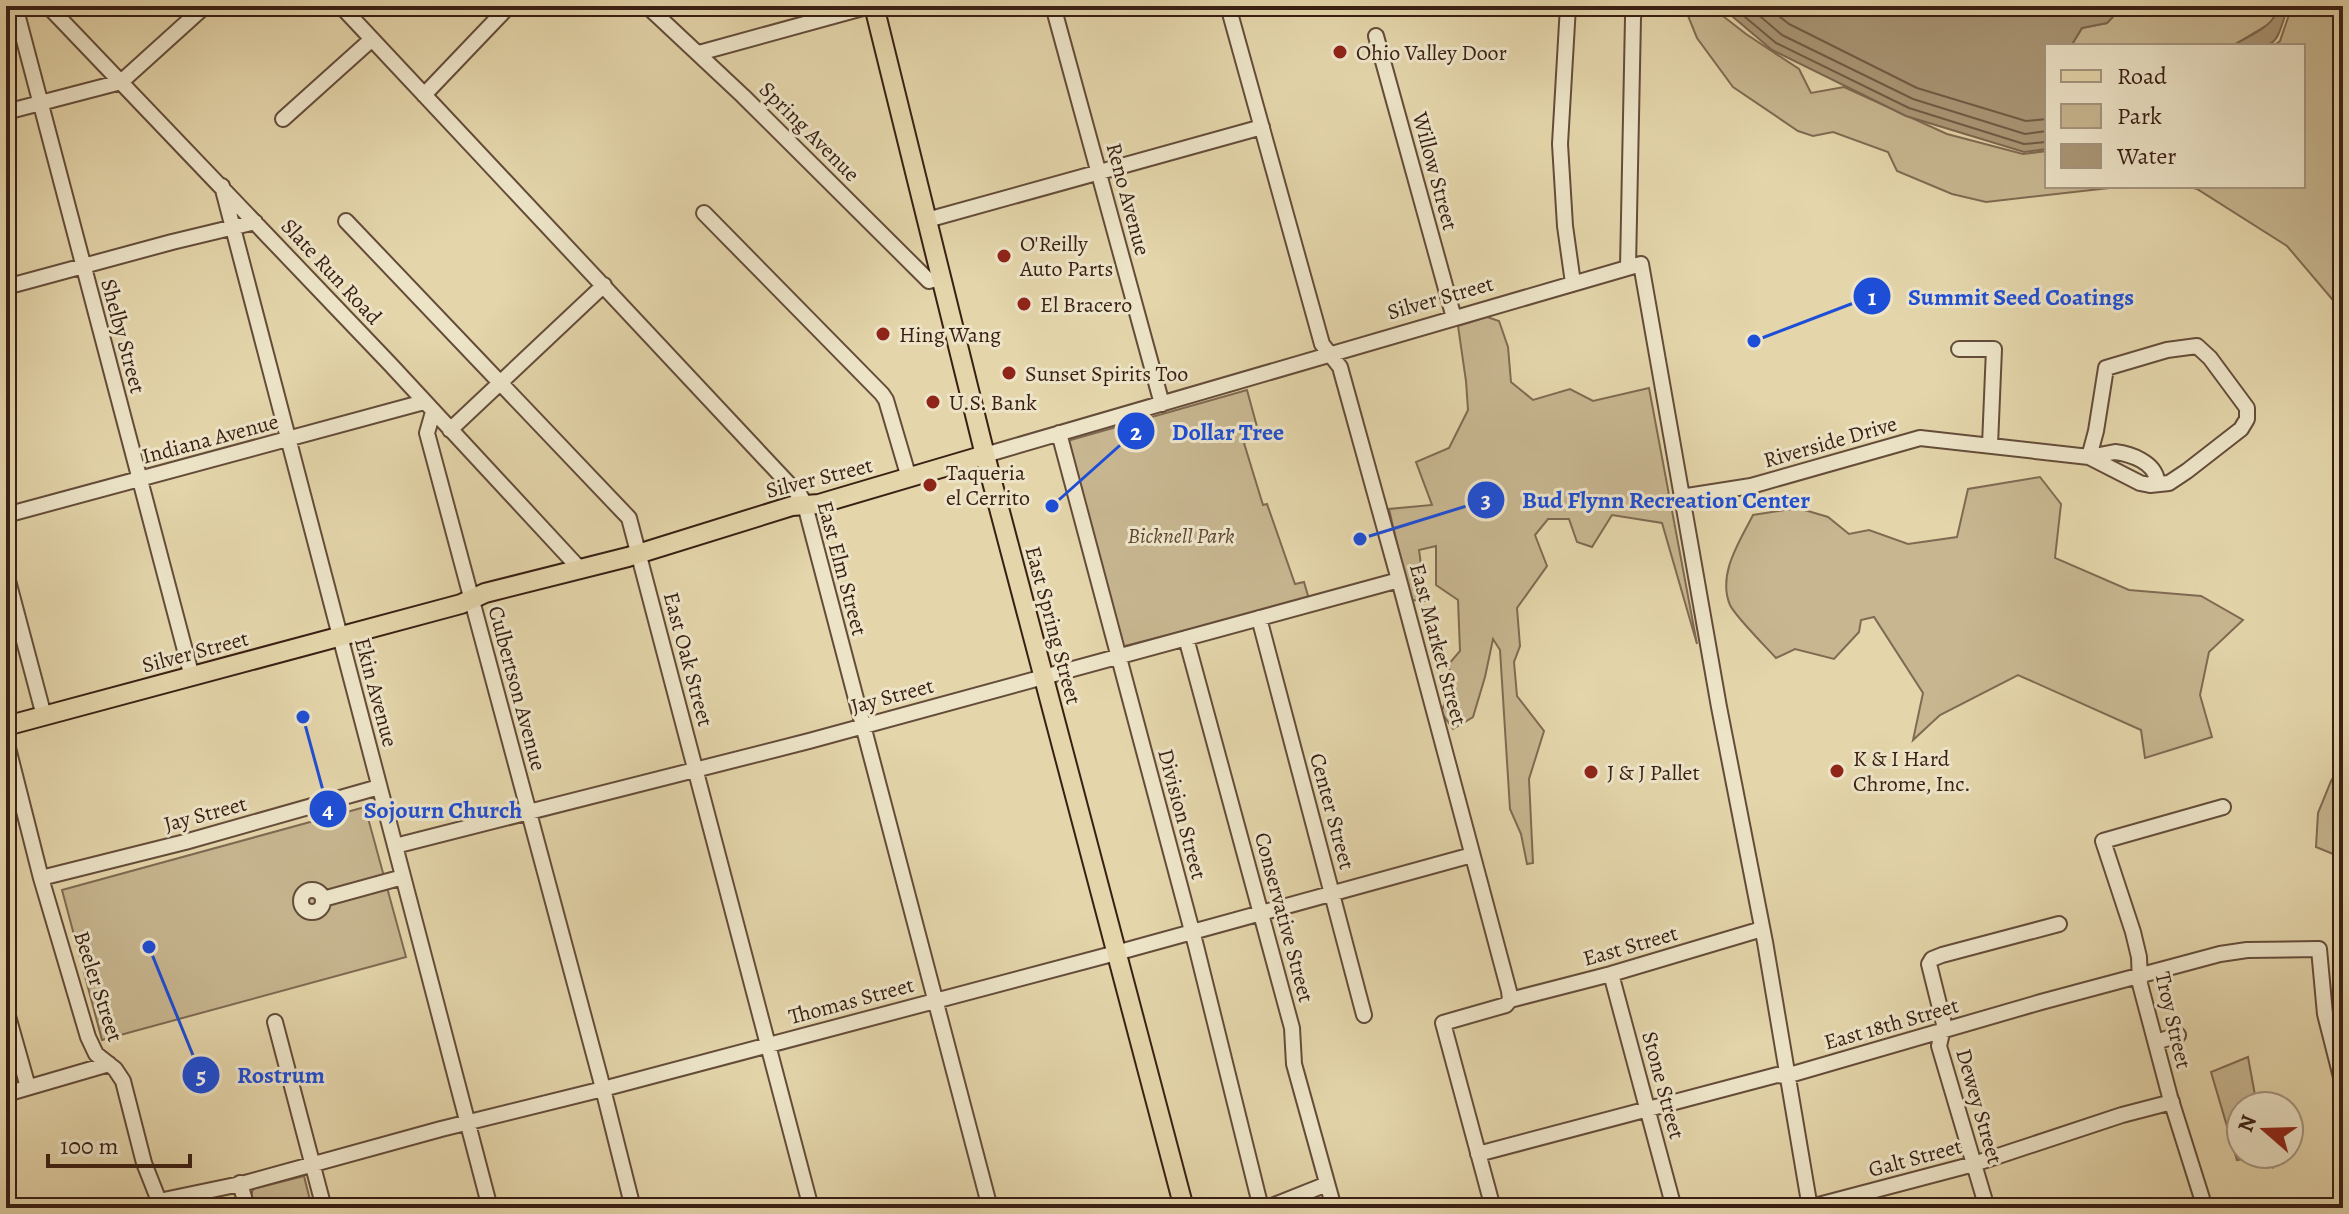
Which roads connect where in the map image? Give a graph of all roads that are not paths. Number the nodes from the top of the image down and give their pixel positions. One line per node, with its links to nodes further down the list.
1 (15, 6): 17 (street, Shelby Street)
2 (48, 6): 15 (street, Slate Run Road)
3 (205, 6): 15 (street)
4 (341, 6): 13 (street, East Elm Street)
5 (509, 6): 16 (street)
6 (647, 6): 14 (street, Spring Avenue)
7 (872, 6): 14 (street); 24 (main road, East Spring Street)
8 (1053, 6): 21 (street, Reno Avenue)
9 (1228, 6): 20 (street, East Market Street)
10 (1568, 6): 31 (street)
11 (1635, 6): 29 (street)
12 (1376, 36): 34 (street, Willow Street)
13 (372, 39): 16 (street, East Elm Street); 19 (street)
14 (699, 53): 30 (street, Spring Avenue)
15 (121, 82): 17 (street); 22 (street, Slate Run Road)
16 (424, 95): 32 (street, East Elm Street)
17 (39, 103): 18 (street); 28 (street, Shelby Street)
18 (6, 112)
19 (283, 119)
20 (1262, 127): 21 (street); 36 (street, East Market Street)
21 (1099, 172): 24 (street); 38 (street, Reno Avenue)
22 (222, 186): 26 (street, Slate Run Road); 27 (street, Ekin Avenue)
23 (704, 213): 46 (street)
24 (927, 220): 30 (main road, East Spring Street)
25 (346, 221): 37 (street, East Oak Street)
26 (255, 222): 27 (street); 39 (street, Slate Run Road)
27 (232, 228): 28 (street); 42 (street, Ekin Avenue)
28 (83, 266): 33 (street); 47 (street, Shelby Street)
29 (1634, 266): 31 (street, Silver Street); 48 (street)
30 (942, 278): 44 (main road, East Spring Street)
31 (1573, 283): 34 (street, Silver Street)
32 (604, 285): 37 (street); 49 (street, East Elm Street)
33 (6, 287)
34 (1454, 318): 36 (street, Silver Street)
35 (1959, 349): 43 (street)
36 (1330, 355): 38 (street, Silver Street); 54 (street, East Market Street)
37 (500, 381): 40 (street); 51 (street, East Oak Street)
38 (1162, 404): 41 (street, Silver Street)
39 (429, 407): 40 (street, Slate Run Road); 42 (street, Indiana Avenue); 55 (street, Culbertson Avenue)
40 (450, 430): 52 (street, Slate Run Road)
41 (1059, 433): 44 (street, Silver Street); 59 (street, Division Street)
42 (288, 441): 47 (street, Indiana Avenue); 57 (street, Ekin Avenue)
43 (1990, 445): 45 (street, Riverside Drive); 48 (street, Riverside Drive)
44 (985, 455): 46 (main road, Silver Street); 60 (main road, East Spring Street)
45 (2089, 457): 45 (street, Riverside Drive)
46 (909, 478): 49 (main road, Silver Street)
47 (139, 479): 50 (street, Indiana Avenue); 61 (street, Shelby Street)
48 (1681, 497): 78 (street)
49 (805, 505): 51 (main road, Silver Street); 64 (street, East Elm Street)
50 (6, 515)
51 (638, 553): 52 (main road, Silver Street); 66 (street, East Oak Street)
52 (580, 569): 55 (main road, Silver Street)
53 (6, 573): 62 (street)
54 (1399, 580): 56 (street, Jay Street); 71 (street, East Market Street)
55 (471, 599): 57 (main road, Silver Street); 69 (street, Culbertson Avenue)
56 (1259, 618): 58 (street, Jay Street); 74 (street, Center Street)
57 (340, 637): 61 (main road, Silver Street); 67 (street, Ekin Avenue)
58 (1186, 638): 59 (street, Jay Street); 76 (street, Conservative Street)
59 (1118, 657): 60 (street, Jay Street); 79 (street, Division Street)
60 (1042, 676): 64 (street, Jay Street); 80 (main road, East Spring Street)
61 (192, 677): 62 (main road, Silver Street)
62 (44, 716): 63 (main road, Silver Street)
63 (6, 726)
64 (863, 726): 66 (street, Jay Street); 83 (street, East Elm Street)
65 (6, 740): 73 (street, Beeler Street)
66 (696, 771): 69 (street, Jay Street); 91 (street, East Oak Street)
67 (379, 787): 70 (street, Ekin Avenue); 73 (street, Jay Street)
68 (2223, 807): 82 (street, Troy Street)
69 (529, 812): 70 (street, Jay Street); 96 (street, Culbertson Avenue)
70 (395, 846): 72 (street, Ekin Avenue)
71 (1472, 855): 74 (street, Thomas Street); 84 (street, East Market Street)
72 (403, 877): 75 (street); 100 (street, Ekin Avenue)
73 (41, 878): 92 (street, Beeler Street)
74 (1332, 892): 76 (street, Thomas Street); 86 (street, Center Street)
75 (323, 899)
76 (1261, 912): 79 (street, Thomas Street); 105 (street, Conservative Street)
77 (2059, 924): 88 (street, Dewey Street)
78 (1762, 929): 81 (street, East Street); 93 (street)
79 (1192, 932): 80 (street, Thomas Street); 114 (street, Division Street)
80 (1116, 953): 83 (street, Thomas Street); 113 (main road, East Spring Street)
81 (1611, 974): 84 (street, East Street); 99 (street, Stone Street)
82 (2140, 975): 88 (street, East 18th Street); 90 (street, Troy Street); 94 (street, East 18th Street)
83 (935, 1000): 91 (street, Thomas Street); 112 (street, East Elm Street)
84 (1510, 1000): 101 (street)
85 (6, 1009): 95 (street)
86 (1364, 1015)
87 (275, 1022): 102 (street)
88 (1943, 1031): 93 (street, East 18th Street); 103 (street, Dewey Street)
89 (2178, 1035): 90 (street)
90 (2156, 1042): 98 (street, Troy Street)
91 (768, 1045): 96 (street, Thomas Street); 111 (street, East Oak Street)
92 (109, 1064): 95 (street); 104 (street, Beeler Street)
93 (1786, 1076): 99 (street, East 18th Street); 118 (street)
94 (2343, 1085)
95 (28, 1087): 97 (street)
96 (603, 1089): 100 (street, Thomas Street); 110 (street, Culbertson Avenue)
97 (6, 1094)
98 (2172, 1102): 103 (street, Galt Street); 120 (street, Troy Street)
99 (1648, 1109): 101 (street, East 18th Street); 117 (street, Stone Street)
100 (467, 1123): 102 (street, Thomas Street); 109 (street, Ekin Avenue)
101 (1478, 1154): 106 (street)
102 (313, 1164): 104 (street, Thomas Street); 108 (street)
103 (1974, 1164): 118 (street, Galt Street); 119 (street, Dewey Street)
104 (240, 1183): 107 (street)
105 (1327, 1184): 115 (street); 116 (street, Conservative Street)
106 (1491, 1207)
107 (247, 1208)
108 (324, 1208)
109 (490, 1208)
110 (633, 1208)
111 (811, 1208)
112 (990, 1208)
113 (1184, 1208)
114 (1261, 1208)
115 (1267, 1208)
116 (1334, 1208)
117 (1674, 1208)
118 (1809, 1208)
119 (1987, 1208)
120 (2205, 1208)

